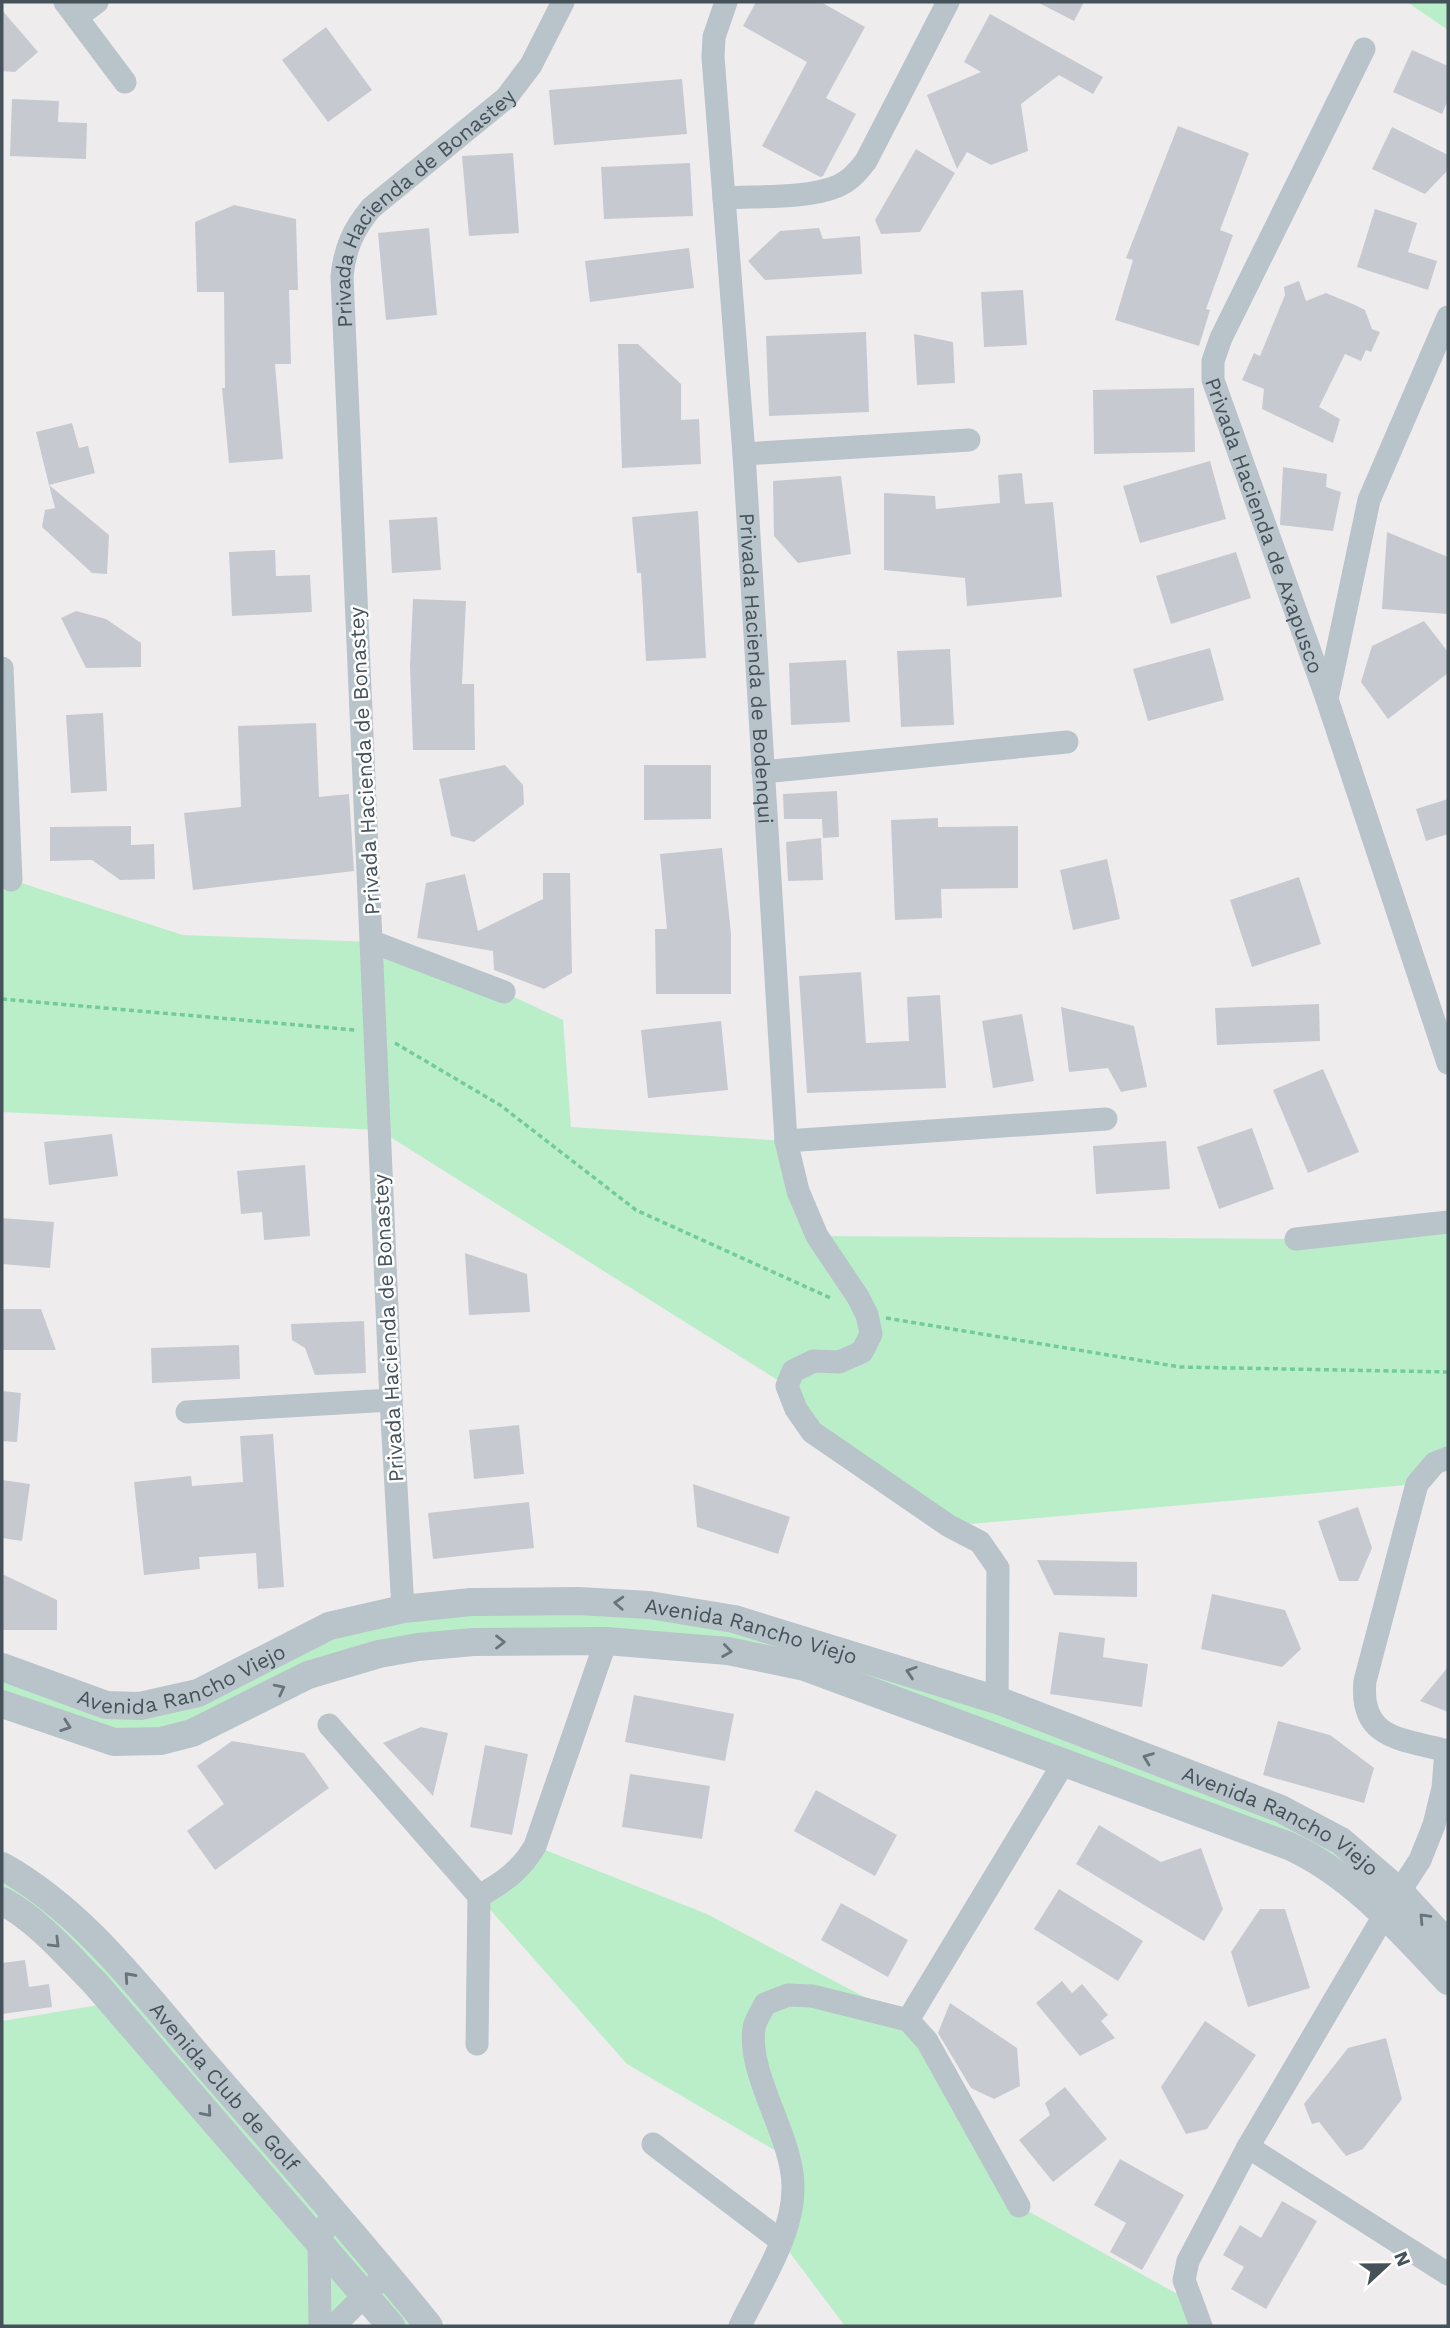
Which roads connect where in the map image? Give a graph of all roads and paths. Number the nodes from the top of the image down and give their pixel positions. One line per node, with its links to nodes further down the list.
1 (97, 2): 5 (street)
2 (563, 2): 18 (street, Privada Hacienda de Bonastey)
3 (726, 2): 8 (street, Privada Hacienda de Bodenqui)
4 (948, 2): 8 (street)
5 (71, 10): 7 (street)
6 (1364, 49): 13 (street, Privada Hacienda de Axapusco)
7 (125, 82)
8 (724, 198): 11 (street, Privada Hacienda de Bodenqui)
9 (1448, 317): 13 (street, Privada Hacienda de Axapusco)
10 (969, 440): 11 (street)
11 (744, 454): 15 (street, Privada Hacienda de Bodenqui)
12 (2, 668): 16 (street)
13 (1327, 699): 22 (street, Privada Hacienda de Axapusco)
14 (1067, 742): 15 (street, Privada Hacienda de Bodenqui)
15 (763, 772): 24 (street, Privada Hacienda de Bodenqui)
16 (5, 817): 17 (street)
17 (11, 880)
18 (373, 942): 19 (street, Privada Hacienda de Bonastey); 21 (street, Privada Hacienda de Bonastey)
19 (504, 992)
20 (2, 999): 21 (path)
21 (376, 1031): 27 (path); 29 (street, Privada Hacienda de Bonastey)
22 (1448, 1063)
23 (1106, 1119): 24 (street)
24 (786, 1141): 27 (street, Privada Hacienda de Bodenqui)
25 (1448, 1222): 26 (street)
26 (1296, 1239)
27 (867, 1315): 28 (path); 38 (street)
28 (1448, 1372)
29 (391, 1400): 30 (street); 32 (street, Privada Hacienda de Bonastey)
30 (187, 1412)
31 (1448, 1458): 43 (street)
32 (403, 1609): 33 (street, Avenida Rancho Viejo); 37 (street, Avenida Rancho Viejo, one-way to 32)
33 (367, 1615): 35 (street); 36 (street, Avenida Rancho Viejo)
34 (606, 1641): 35 (street, Avenida Rancho Viejo, one-way to 34); 40 (street, Avenida Rancho Viejo, one-way to 40); 47 (street)
35 (379, 1654): 39 (street, Avenida Rancho Viejo, one-way to 35)
36 (2, 1667)
37 (943, 1683): 38 (street, Avenida Rancho Viejo); 40 (street)
38 (997, 1700): 42 (street, Avenida Rancho Viejo)
39 (2, 1704)
40 (934, 1715): 44 (street, Avenida Rancho Viejo)
41 (329, 1725): 47 (street)
42 (1110, 1743): 45 (street); 49 (street, Avenida Rancho Viejo, one-way to 42)
43 (1447, 1751): 49 (street)
44 (1063, 1764): 45 (street, Avenida Rancho Viejo); 52 (street)
45 (1099, 1777): 49 (street, Avenida Rancho Viejo)
46 (2, 1866): 57 (street, Avenida Club de Golf, one-way to 46)
47 (479, 1896): 53 (street)
48 (2, 1901): 59 (street, Avenida Club de Golf, one-way to 59)
49 (1392, 1903): 50 (street, Avenida Rancho Viejo, one-way to 49); 51 (street, Avenida Rancho Viejo); 55 (street)
50 (1448, 1944)
51 (1448, 1981)
52 (908, 2020): 56 (street); 58 (street)
53 (477, 2044)
54 (653, 2144): 58 (street)
55 (1248, 2147): 61 (street); 68 (street)
56 (1019, 2206)
57 (333, 2211): 59 (street); 60 (street, Avenida Club de Golf)
58 (781, 2241): 67 (street)
59 (320, 2242): 62 (street, Avenida Club de Golf); 63 (street)
60 (386, 2274): 62 (street); 66 (street, Avenida Club de Golf)
61 (1448, 2274)
62 (366, 2295): 64 (street); 65 (street, Avenida Club de Golf)
63 (320, 2326)
64 (334, 2326)
65 (391, 2326)
66 (429, 2326)
67 (740, 2326)
68 (1201, 2326)

